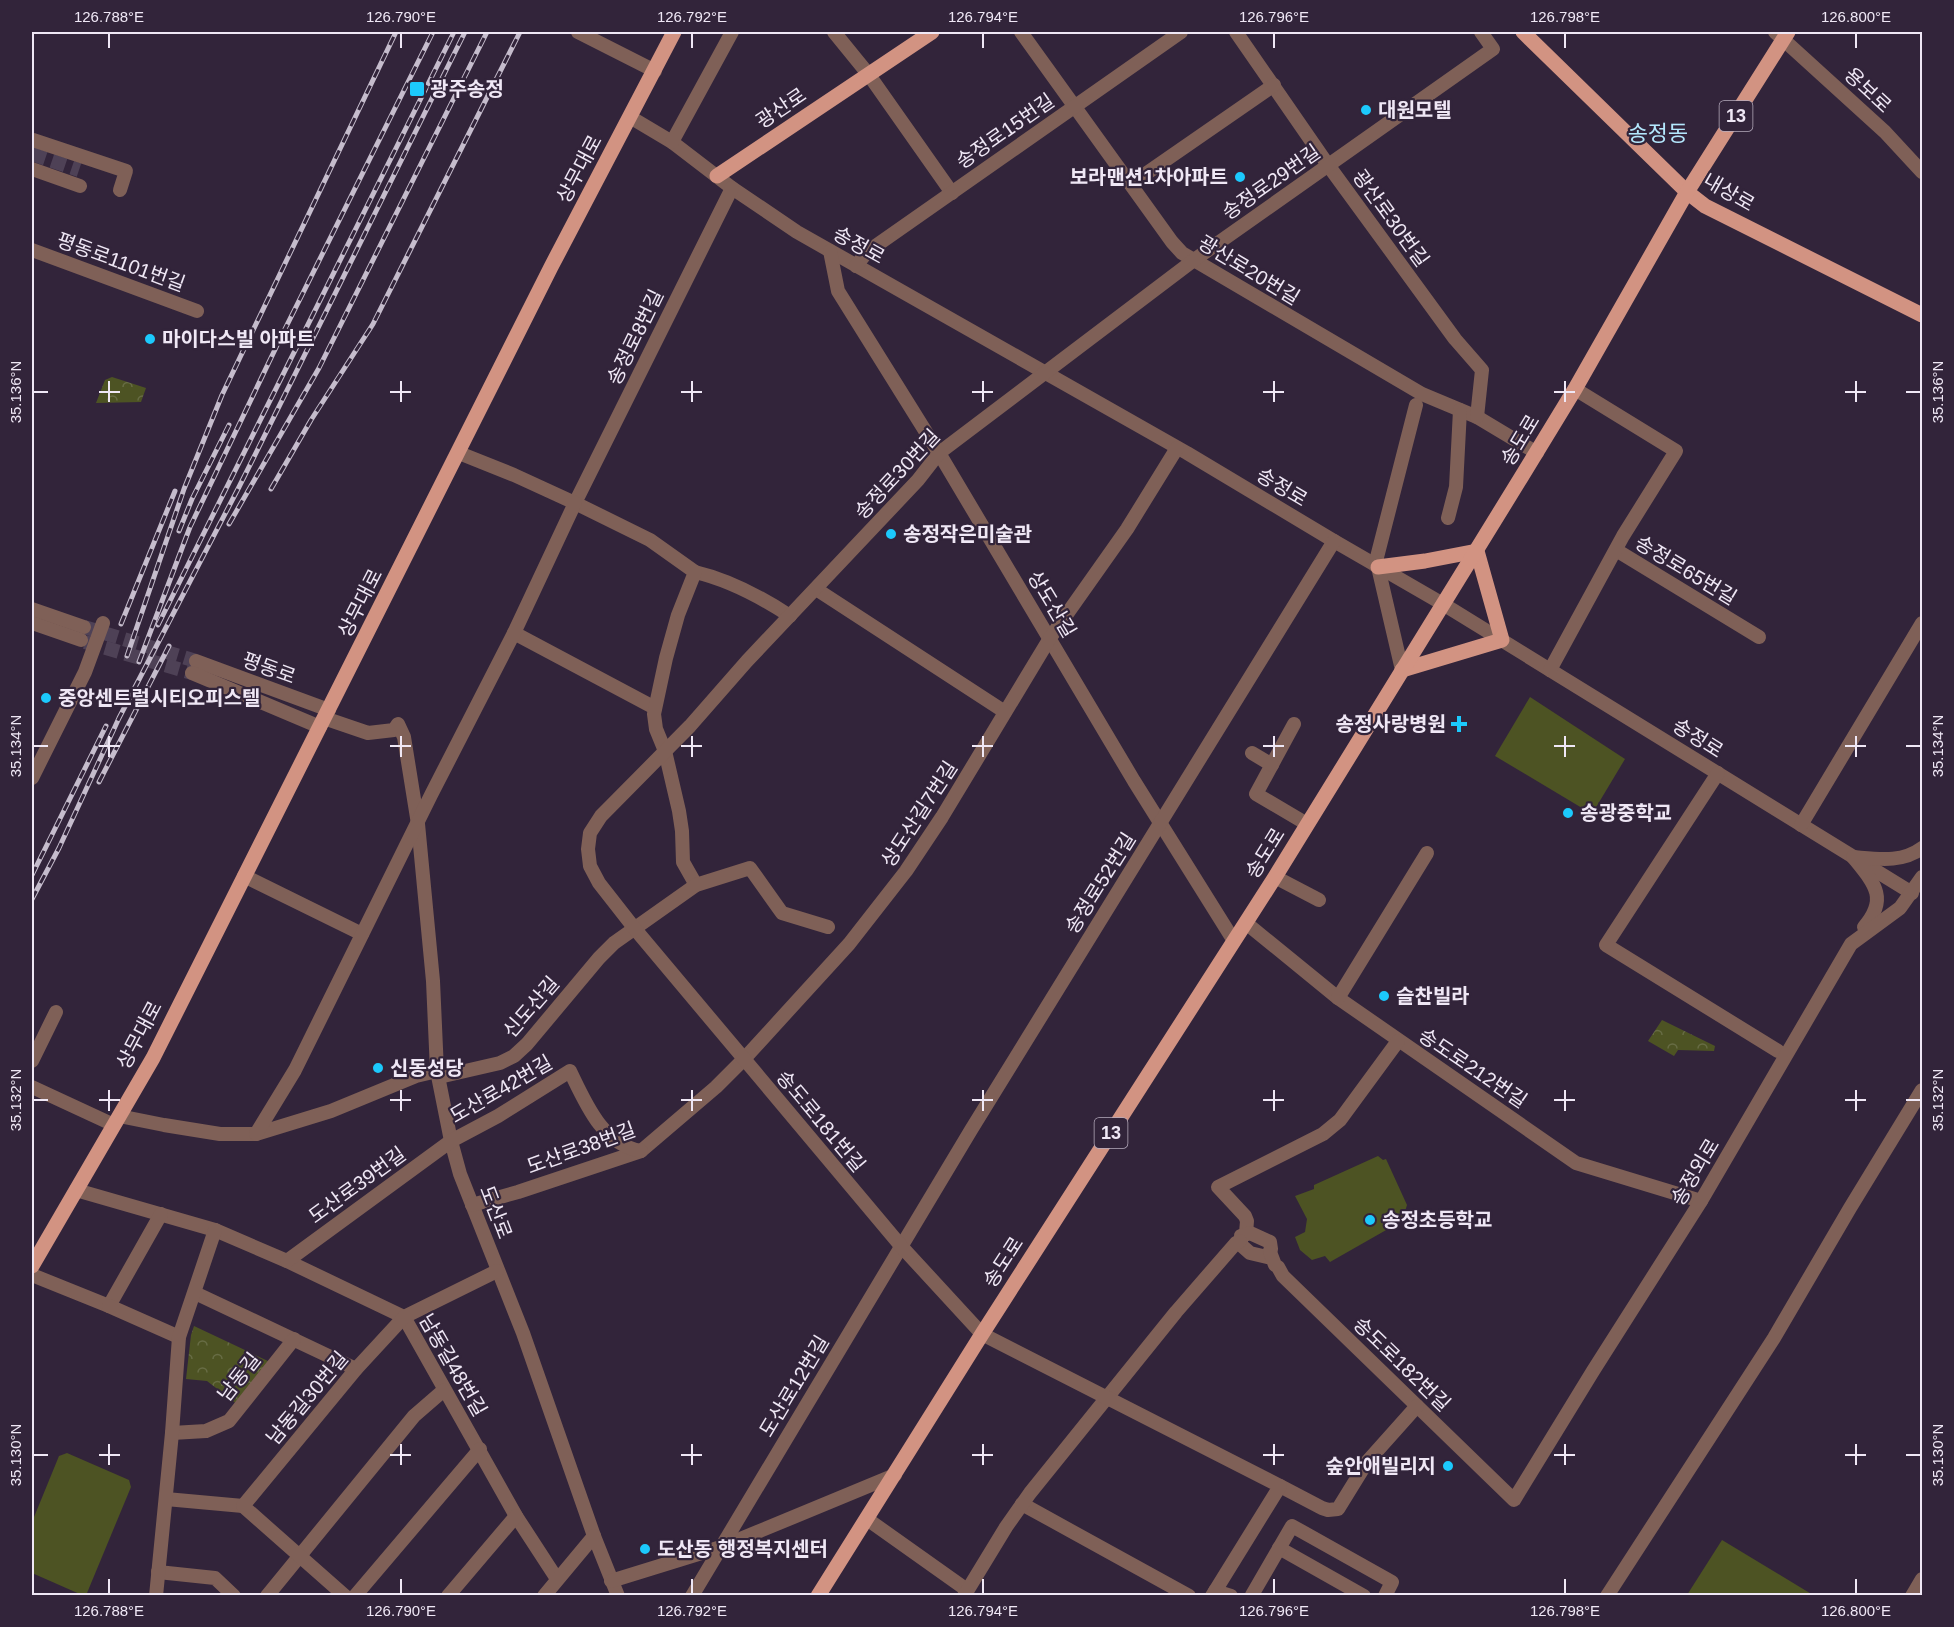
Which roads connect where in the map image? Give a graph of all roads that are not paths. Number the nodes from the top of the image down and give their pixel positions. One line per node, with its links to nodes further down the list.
1 (578, 32): 12 (street)
2 (674, 32): 12 (main road, 상무대로)
3 (732, 32): 18 (street)
4 (834, 32): 13 (street)
5 (932, 32): 13 (main road, 광산로)
6 (1021, 32): 15 (street, 광산로20번길)
7 (1181, 32): 15 (street, 송정로15번길)
8 (1236, 32): 14 (street, 광산로30번길)
9 (1480, 32): 19 (street, 송정로29번길)
10 (1523, 32): 27 (main road, 내상로)
11 (1783, 34): 21 (street, 용보로); 27 (main road, 송도로 / 13)
12 (655, 71): 16 (main road, 상무대로)
13 (869, 75): 22 (main road, 광산로); 28 (street)
14 (1274, 85): 19 (street, 광산로30번길); 23 (street)
15 (1075, 106): 23 (street, 광산로20번길); 28 (street, 송정로15번길)
16 (630, 117): 18 (street, 송정로); 41 (main road, 상무대로)
17 (32, 141): 26 (street)
18 (672, 142): 22 (street, 송정로)
19 (1328, 165): 31 (street, 송정로29번길); 39 (street, 광산로30번길)
20 (32, 169): 24 (street)
21 (1923, 172)
22 (717, 176): 25 (street, 송정로)
23 (1131, 184): 31 (street, 광산로20번길)
24 (80, 186)
25 (732, 189): 30 (street, 송정로); 44 (street, 송정로8번길)
26 (120, 190)
27 (1687, 192): 34 (main road, 내상로); 36 (main road, 송도로 / 13)
28 (952, 193): 32 (street, 송정로15번길)
29 (32, 250): 33 (street, 평동로1101번길)
30 (830, 251): 32 (street, 송정로); 42 (street, 상도산길)
31 (1194, 260): 35 (street, 송정로29번길); 38 (street, 광산로20번길)
32 (856, 266): 35 (street, 송정로)
33 (197, 311)
34 (1923, 315)
35 (1044, 372): 40 (street, 송정로); 42 (street, 송정로30번길)
36 (1575, 389): 43 (main road, 송도로 / 13); 47 (street, 송정로65번길)
37 (1416, 405): 49 (street)
38 (1460, 410): 39 (street, 광산로20번길); 45 (street)
39 (1477, 417): 43 (street, 광산로20번길)
40 (1177, 448): 46 (street, 송정로); 60 (street, 상도산길7번길)
41 (459, 453): 44 (street); 67 (main road, 상무대로)
42 (939, 453): 51 (street, 송정로30번길); 60 (street, 상도산길)
43 (1537, 453): 48 (main road, 송도로 / 13)
44 (575, 504): 50 (street); 58 (street, 송정로8번길)
45 (1448, 518)
46 (1334, 541): 49 (street, 송정로); 75 (street, 송정로52번길)
47 (1616, 550): 59 (street, 송정로65번길); 64 (street, 송정로65번길)
48 (1477, 551): 49 (main road); 52 (main road, 송도로 / 13); 61 (main road)
49 (1376, 566): 52 (street, 송정로); 63 (street)
50 (694, 572): 54 (street); 65 (street)
51 (816, 588): 54 (street, 송정로30번길); 66 (street)
52 (1443, 604): 61 (street, 송정로); 63 (main road, 송도로 / 13)
53 (32, 609): 55 (street)
54 (790, 616): 69 (street, 송정로30번길)
55 (32, 623)
56 (103, 623): 73 (street)
57 (1923, 623): 77 (street)
58 (514, 633): 65 (street); 74 (street, 송정로8번길)
59 (1759, 637)
60 (1050, 638): 66 (street, 상도산길7번길); 75 (street, 상도산길)
61 (1502, 640): 63 (main road); 64 (street, 송정로)
62 (194, 667): 67 (street, 평동로)
63 (1402, 670): 76 (main road, 송도로 / 13)
64 (1550, 670): 72 (street, 송정로)
65 (655, 708): 69 (street)
66 (1005, 712): 98 (street, 상도산길7번길)
67 (324, 718): 74 (street, 도산로); 82 (main road, 상무대로)
68 (1294, 723): 71 (street)
69 (665, 751): 79 (street, 송정로30번길); 85 (street)
70 (1252, 753): 71 (street)
71 (1272, 765): 76 (street)
72 (1718, 773): 77 (street, 송정로); 97 (street)
73 (32, 778)
74 (418, 824): 91 (street); 100 (street, 도산로)
75 (1160, 824): 92 (street, 상도산길); 113 (street, 송정로52번길)
76 (1307, 825): 83 (main road, 송도로 / 13)
77 (1801, 825): 81 (street, 송정로)
78 (1923, 848): 81 (street)
79 (588, 849): 90 (street, 송도로181번길)
80 (1428, 853): 94 (street)
81 (1853, 857): 86 (street, 송정로); 93 (street)
82 (244, 876): 91 (street); 103 (main road, 상무대로)
83 (1275, 877): 87 (street); 88 (main road, 송도로 / 13)
84 (1923, 877): 86 (street, 송정외로)
85 (696, 885): 89 (street); 90 (street)
86 (1912, 893): 93 (street, 송정외로)
87 (1319, 900)
88 (1246, 923): 92 (main road, 송도로 / 13); 94 (street, 송도로212번길)
89 (828, 927)
90 (635, 929): 98 (street, 송도로181번길); 100 (street, 신도산길)
91 (362, 934): 104 (street)
92 (1234, 941): 122 (main road, 송도로 / 13)
93 (1851, 944): 108 (street, 송정외로)
94 (1338, 998): 96 (street, 송도로212번길)
95 (56, 1012): 99 (street)
96 (1398, 1041): 108 (street, 송도로212번길); 112 (street)
97 (1778, 1051)
98 (744, 1059): 106 (street, 도산로38번길); 113 (street, 송도로181번길)
99 (32, 1061)
100 (438, 1074): 104 (street, 신도산길); 105 (street, 도산로)
101 (32, 1087): 103 (street, 신도산길)
102 (1923, 1090): 164 (street)
103 (116, 1120): 104 (street, 신도산길); 107 (main road, 상무대로)
104 (256, 1134)
105 (451, 1141): 106 (street, 도산로42번길); 109 (street, 도산로); 115 (street, 도산로39번길)
106 (641, 1151): 109 (street, 도산로38번길)
107 (76, 1190): 110 (street); 116 (main road, 상무대로)
108 (1701, 1201): 134 (street, 송정외로)
109 (472, 1204): 117 (street, 도산로)
110 (161, 1214): 111 (street, 남동길48번길); 120 (street)
111 (214, 1230): 115 (street, 남동길48번길); 119 (street)
112 (1243, 1237): 114 (street, 송도로182번길); 114 (street); 127 (street)
113 (901, 1246): 122 (street, 송도로181번길); 140 (street, 도산로12번길)
114 (1270, 1252): 128 (street, 송도로182번길)
115 (287, 1261): 121 (street, 남동길48번길)
116 (32, 1266)
117 (497, 1271): 121 (street); 139 (street, 도산로)
118 (32, 1275): 120 (street)
119 (195, 1293): 123 (street); 124 (street, 남동길)
120 (109, 1306): 123 (street)
121 (404, 1317): 125 (street, 남동길30번길); 126 (street, 남동길48번길)
122 (982, 1334): 127 (street); 131 (main road, 송도로 / 13)
123 (179, 1337): 129 (street)
124 (294, 1339): 125 (street, 남동길); 129 (street, 남동길)
125 (356, 1370): 136 (street, 남동길30번길)
126 (444, 1390): 130 (street, 남동길48번길); 142 (street)
127 (1107, 1397): 132 (street); 135 (street)
128 (1417, 1406): 132 (street); 134 (street, 송도로182번길)
129 (172, 1433): 133 (street)
130 (480, 1449): 137 (street, 남동길48번길); 154 (street)
131 (895, 1475): 138 (main road, 송도로 / 13); 140 (street)
132 (1280, 1486): 148 (street)
133 (166, 1500): 136 (street); 143 (street)
134 (1514, 1500)
135 (1022, 1504): 147 (street); 160 (street)
136 (243, 1506): 142 (street)
137 (516, 1516): 144 (street, 남동길48번길); 155 (street)
138 (867, 1520): 147 (street); 159 (main road, 송도로 / 13)
139 (594, 1536): 144 (street); 146 (street, 도산로)
140 (721, 1547): 146 (street); 158 (street, 도산로12번길)
141 (1279, 1548): 149 (street); 162 (street); 163 (street)
142 (299, 1557): 152 (street); 153 (street)
143 (158, 1572): 150 (street); 151 (street)
144 (557, 1579): 156 (street)
145 (1923, 1579): 165 (street)
146 (611, 1581): 157 (street, 도산로)
147 (966, 1593)
148 (1214, 1593): 161 (street)
149 (1252, 1595)
150 (156, 1596)
151 (234, 1596)
152 (267, 1596)
153 (345, 1596)
154 (355, 1596)
155 (448, 1596)
156 (544, 1596)
157 (618, 1596)
158 (692, 1596)
159 (818, 1596)
160 (1189, 1596)
161 (1231, 1596)
162 (1364, 1596)
163 (1385, 1596)
164 (1607, 1596)
165 (1912, 1596)

